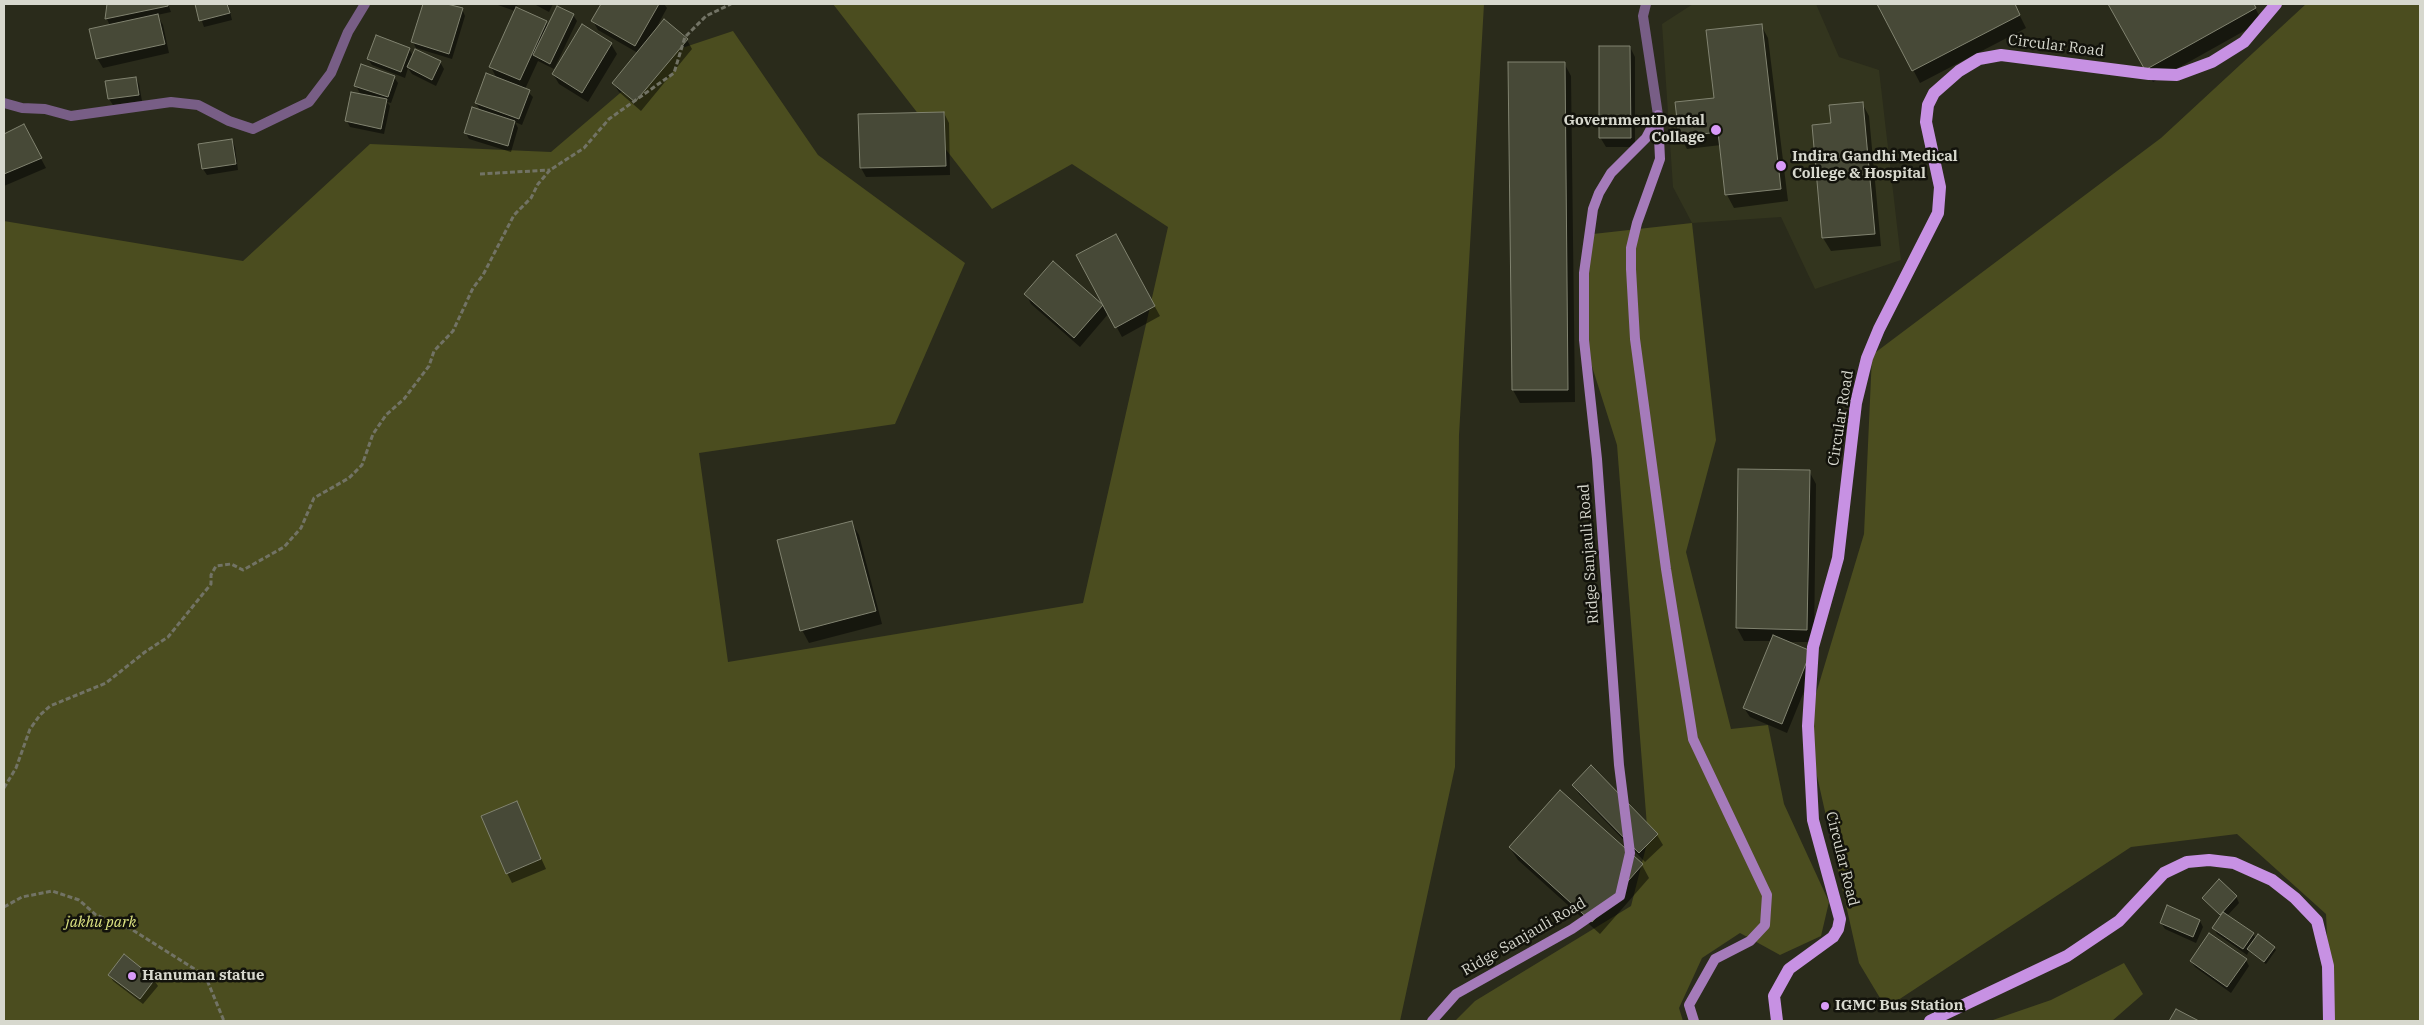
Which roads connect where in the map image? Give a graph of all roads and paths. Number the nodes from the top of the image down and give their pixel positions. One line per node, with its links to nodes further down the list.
1 (365, 4): 5 (street)
2 (731, 4): 7 (path)
3 (1646, 4): 6 (street)
4 (2276, 4): 14 (main road, Circular Road)
5 (4, 103)
6 (1658, 115): 12 (street, Ridge Sanjauli Road); 13 (street)
7 (550, 170): 8 (path); 9 (path)
8 (480, 174)
9 (4, 788)
10 (4, 907): 11 (path)
11 (224, 1021)
12 (1432, 1021)
13 (1694, 1021)
14 (1777, 1021)
15 (1930, 1021): 16 (main road)
16 (2329, 1021)

